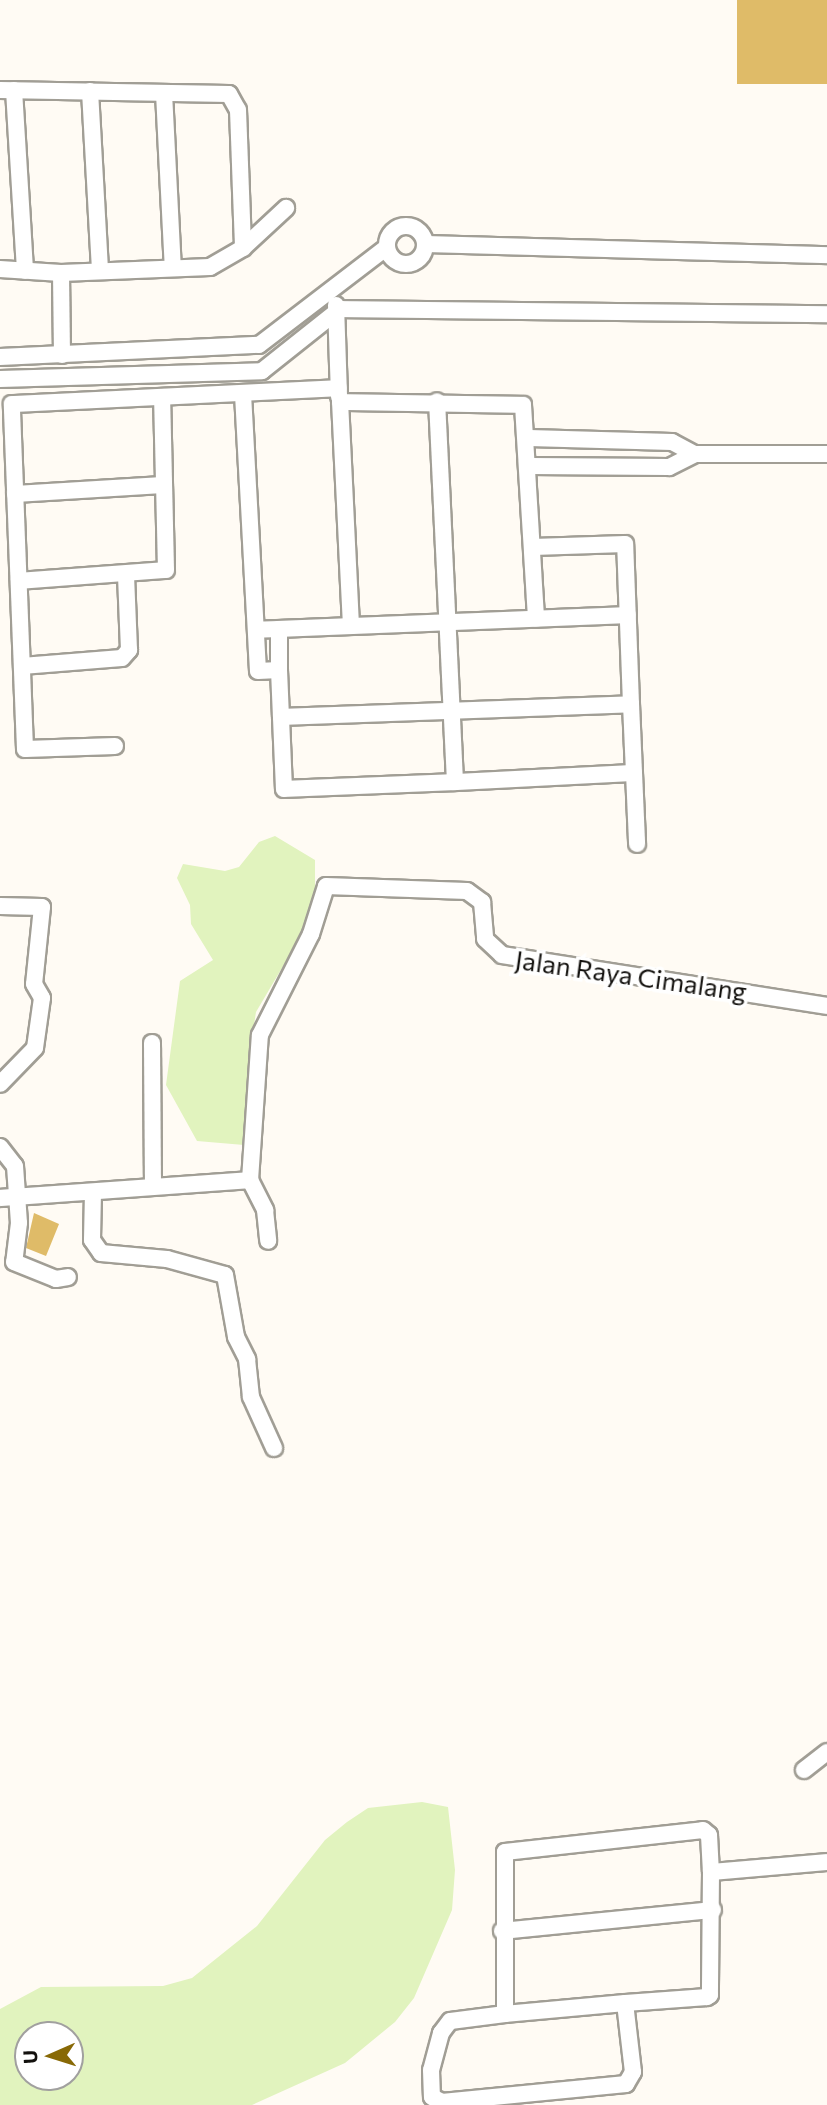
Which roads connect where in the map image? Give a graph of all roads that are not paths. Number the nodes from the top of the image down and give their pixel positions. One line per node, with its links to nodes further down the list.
1 (7, 90): 2 (street); 11 (street)
2 (90, 92): 3 (street); 12 (street)
3 (164, 93): 7 (street); 9 (street)
4 (286, 208): 7 (street)
5 (425, 244): 6 (street); 6 (street); 8 (street)
6 (387, 247): 14 (street)
7 (243, 248): 9 (street)
8 (827, 255)
9 (173, 268): 12 (street)
10 (0, 270): 11 (street)
11 (26, 271): 13 (street)
12 (100, 271): 13 (street)
13 (61, 273): 17 (street)
14 (327, 297): 15 (street); 17 (street)
15 (340, 309): 16 (street); 19 (street); 21 (street)
16 (827, 314)
17 (62, 355): 18 (street)
18 (0, 356)
19 (0, 379)
20 (243, 394): 21 (street); 22 (street); 38 (street)
21 (339, 395): 23 (street); 36 (street)
22 (162, 397): 28 (street); 29 (street)
23 (437, 401): 24 (street); 35 (street)
24 (529, 438): 25 (street); 27 (street)
25 (695, 454): 26 (street); 27 (street)
26 (827, 454)
27 (530, 466): 30 (street)
28 (163, 485): 29 (street); 31 (street)
29 (15, 494): 32 (street)
30 (533, 547): 33 (street); 34 (street)
31 (126, 574): 32 (street); 39 (street)
32 (19, 581): 39 (street)
33 (628, 615): 34 (street); 41 (street)
34 (536, 619): 35 (street)
35 (449, 622): 36 (street); 42 (street)
36 (351, 626): 37 (street)
37 (279, 629): 38 (street); 40 (street)
38 (256, 630): 40 (street)
39 (22, 666): 44 (street)
40 (279, 670): 43 (street)
41 (631, 704): 42 (street); 45 (street)
42 (452, 710): 43 (street); 46 (street)
43 (281, 717): 46 (street)
44 (115, 747)
45 (634, 772): 46 (street); 47 (street)
46 (455, 782)
47 (637, 844)
48 (0, 906): 51 (street)
49 (827, 1006): 53 (street, Jalan Raya Cimalang)
50 (152, 1043): 54 (street)
51 (0, 1084)
52 (0, 1147): 57 (street)
53 (250, 1180): 54 (street); 58 (street)
54 (153, 1185): 55 (street)
55 (93, 1192): 57 (street); 60 (street)
56 (0, 1198): 57 (street)
57 (17, 1198): 59 (street)
58 (268, 1241)
59 (68, 1277)
60 (274, 1448)
61 (827, 1752): 62 (street)
62 (804, 1770)
63 (827, 1862): 64 (street)
64 (711, 1872): 65 (street); 66 (street)
65 (713, 1910): 66 (street); 67 (street)
66 (502, 1931): 68 (street)
67 (625, 2003): 68 (street); 68 (street)
68 (505, 2014)

